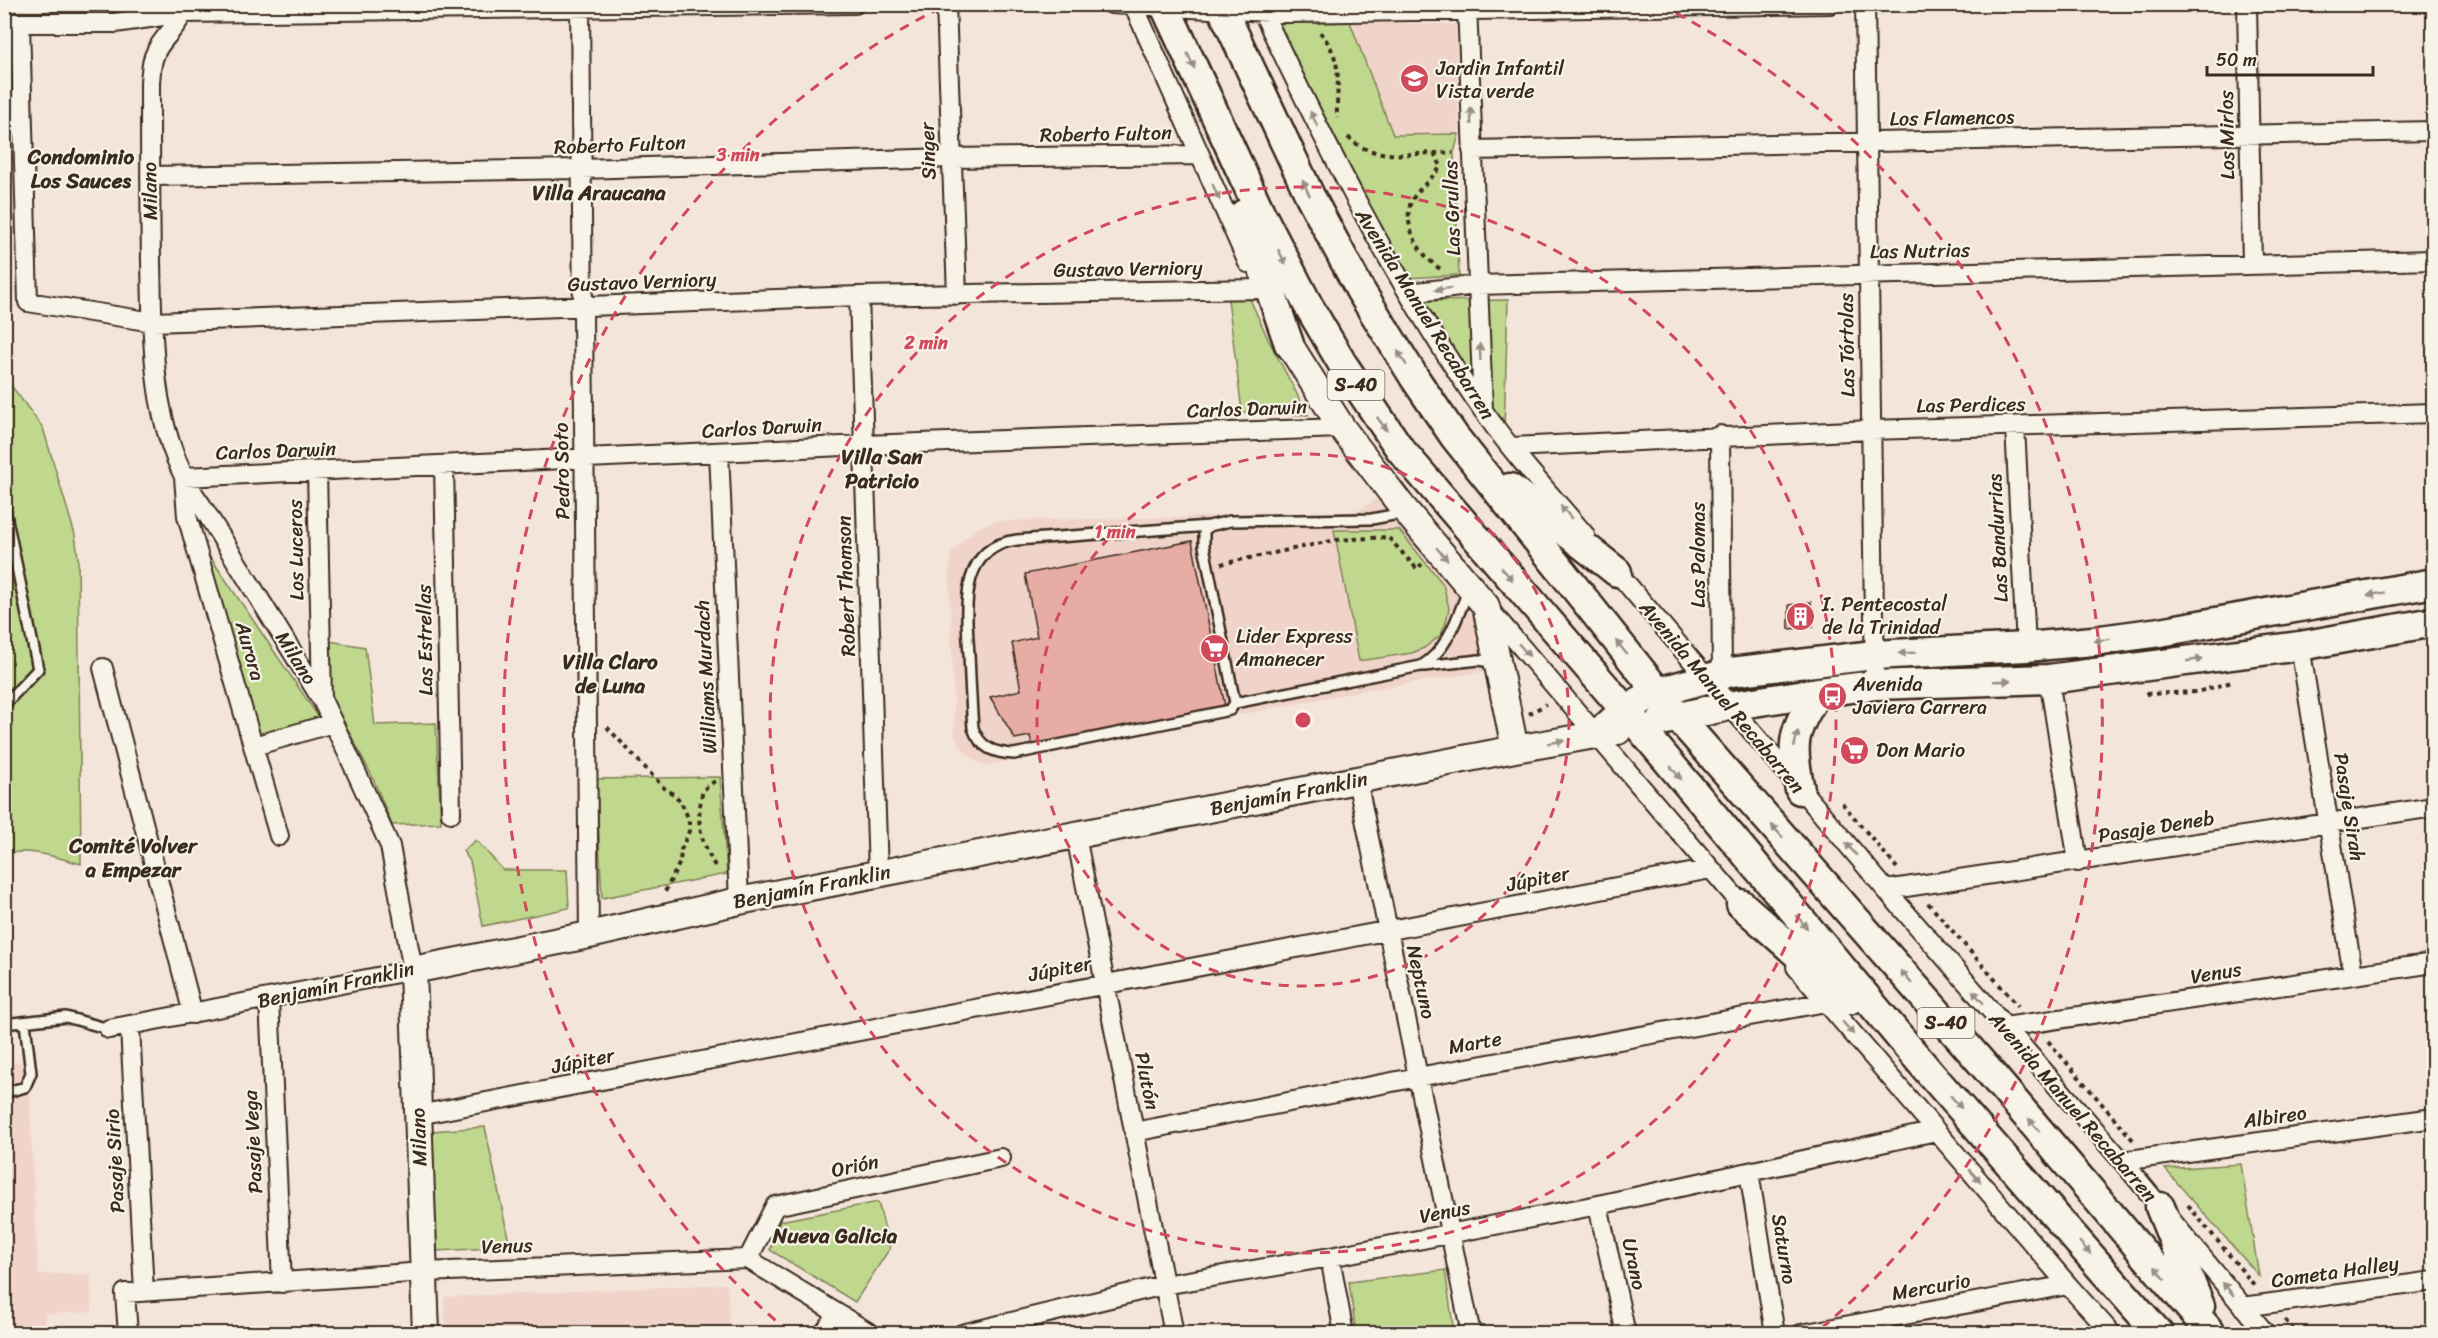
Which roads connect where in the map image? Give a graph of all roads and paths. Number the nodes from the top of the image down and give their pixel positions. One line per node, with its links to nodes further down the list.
1 (855, 4): 8 (street)
2 (946, 4): 25 (street, Singer)
3 (1111, 4): 7 (street)
4 (1830, 4): 11 (street)
5 (1865, 4): 21 (street, Las Tórtolas)
6 (2247, 4): 20 (street, Los Mirlos)
7 (1133, 5): 9 (street); 24 (street)
8 (580, 6): 12 (street); 26 (street, Pedro Soto)
9 (1165, 6): 10 (street); 16 (main road, S-40, one-way to 16)
10 (1221, 8): 13 (street); 45 (main road, Avenida Manuel Recabarren / S-40, one-way to 10)
11 (1468, 8): 14 (street); 22 (street, Las Grullas, one-way to 11)
12 (183, 9): 15 (street); 27 (street, Milano)
13 (1261, 9): 14 (street); 33 (street, Avenida Manuel Recabarren, one-way to 13)
14 (1300, 13): 17 (path)
15 (12, 23): 37 (street, Gustavo Verniory)
16 (1215, 114): 38 (main road); 81 (main road, S-40, one-way to 81)
17 (1340, 126)
18 (2433, 130): 20 (street, Los Flamencos)
19 (1343, 132): 23 (path)
20 (2249, 134): 21 (street, Los Flamencos); 29 (street, Los Mirlos)
21 (1867, 142): 22 (street, Los Flamencos); 30 (street, Las Tórtolas)
22 (1472, 150): 23 (path); 31 (street, Las Grullas)
23 (1434, 152): 31 (path)
24 (1200, 155): 25 (street, Roberto Fulton); 32 (street, one-way to 32)
25 (951, 158): 26 (street, Roberto Fulton); 34 (street, Singer)
26 (581, 169): 27 (street, Roberto Fulton); 36 (street, Pedro Soto)
27 (150, 176): 37 (street, Milano)
28 (2433, 260): 29 (street, Las Nutrias)
29 (2252, 265): 30 (street, Las Nutrias)
30 (1869, 275): 31 (street, Las Nutrias); 43 (street, Las Tórtolas)
31 (1471, 286): 33 (street, Las Nutrias, one-way to 33); 39 (street, Las Grullas, one-way to 31)
32 (1260, 289): 34 (street, Gustavo Verniory); 38 (street)
33 (1408, 293): 39 (street, Avenida Manuel Recabarren)
34 (957, 295): 35 (street, Gustavo Verniory)
35 (859, 296): 36 (street, Gustavo Verniory); 46 (street, Robert Thomson)
36 (582, 307): 37 (street, Gustavo Verniory); 49 (street, Pedro Soto)
37 (153, 322): 52 (street, Milano)
38 (1289, 344): 42 (street)
39 (1483, 411): 47 (street, Avenida Manuel Recabarren)
40 (2433, 413): 41 (street, Las Perdices)
41 (2015, 426): 43 (street, Las Perdices); 65 (street, Las Bandurrias)
42 (1342, 428): 46 (street, Carlos Darwin); 54 (street)
43 (1871, 430): 44 (street, Las Perdices); 66 (street, Las Tórtolas)
44 (1720, 435): 47 (street, Las Perdices); 70 (street, Las Palomas)
45 (1454, 436): 58 (main road); 73 (main road, Avenida Manuel Recabarren / S-40, one-way to 45)
46 (864, 445): 48 (street, Carlos Darwin); 96 (street, Robert Thomson)
47 (1510, 447): 58 (street, Avenida Manuel Recabarren, one-way to 47)
48 (719, 452): 49 (street, Carlos Darwin); 86 (street, Williams Murdach)
49 (584, 459): 50 (street, Carlos Darwin); 77 (street, Pedro Soto)
50 (444, 465): 51 (street, Carlos Darwin); 90 (street, Las Estrellas)
51 (317, 472): 52 (street, Carlos Darwin); 75 (street, Los Luceros)
52 (184, 477): 75 (street, Milano); 84 (street, Aurora)
53 (4, 505): 78 (lane)
54 (1404, 509): 55 (lane); 60 (street, one-way to 60)
55 (1209, 526): 57 (lane); 76 (lane)
56 (1425, 561): 57 (path)
57 (1209, 567): 76 (lane)
58 (1617, 572): 70 (street, Avenida Manuel Recabarren)
59 (2433, 583): 62 (main road, one-way to 62)
60 (1469, 586): 61 (street); 68 (lane)
61 (1486, 606): 67 (street); 83 (street, one-way to 83)
62 (2268, 613): 64 (main road); 65 (main road, one-way to 65)
63 (2433, 622): 64 (main road)
64 (2300, 646): 71 (main road, one-way to 64); 91 (street, Pasaje Sirah)
65 (2026, 647): 66 (main road, one-way to 66)
66 (1874, 655): 70 (main road); 72 (street, Las Tórtolas)
67 (1498, 664): 68 (lane); 85 (street)
68 (1421, 666): 76 (lane)
69 (103, 668): 110 (street)
70 (1714, 677): 73 (main road); 79 (street, Avenida Manuel Recabarren)
71 (2049, 679): 72 (main road, one-way to 71); 94 (street)
72 (1875, 685): 74 (main road)
73 (1658, 692): 80 (main road, Avenida Manuel Recabarren / S-40); 81 (main road)
74 (1818, 692): 79 (main road); 88 (main road, one-way to 74)
75 (322, 700): 82 (street, Milano)
76 (1235, 703)
77 (586, 704): 99 (path); 103 (street, Pedro Soto)
78 (4, 705)
79 (1728, 706): 80 (main road); 88 (street, Avenida Manuel Recabarren)
80 (1677, 716): 81 (main road); 140 (main road, Avenida Manuel Recabarren / S-40, one-way to 80)
81 (1632, 719): 83 (main road); 116 (main road, S-40, one-way to 116)
82 (333, 723): 84 (street); 105 (street, Milano)
83 (1597, 735): 85 (street, Benjamín Franklin, one-way to 83); 95 (street)
84 (254, 746): 92 (street, Aurora)
85 (1515, 749): 87 (street, Benjamín Franklin)
86 (733, 765): 97 (path); 100 (street, Williams Murdach)
87 (1357, 780): 93 (street, Benjamín Franklin); 102 (street, Neptuno)
88 (1800, 790): 98 (street, Avenida Manuel Recabarren, one-way to 88)
89 (2433, 807): 91 (street, Pasaje Deneb)
90 (451, 813)
91 (2328, 823): 94 (street, Pasaje Deneb); 106 (street, Pasaje Sirah)
92 (279, 836)
93 (1076, 836): 96 (street, Benjamín Franklin); 107 (street, Plutón)
94 (2078, 862): 98 (street, Pasaje Deneb)
95 (1712, 869): 101 (street); 102 (street, Júpiter)
96 (878, 874): 100 (street, Benjamín Franklin)
97 (720, 876)
98 (1886, 890): 114 (street, Avenida Manuel Recabarren, one-way to 98)
99 (664, 894)
100 (739, 901): 103 (street, Benjamín Franklin)
101 (1741, 904): 109 (street); 116 (main road)
102 (1388, 930): 107 (street, Júpiter); 117 (street, Neptuno)
103 (589, 935): 105 (street, Benjamín Franklin)
104 (2433, 963): 106 (street, Venus)
105 (413, 970): 108 (street, Benjamín Franklin); 119 (street, Milano)
106 (2353, 975): 114 (street, Venus)
107 (1105, 984): 119 (street, Júpiter); 122 (street, Plutón)
108 (269, 999): 110 (street, Benjamín Franklin); 133 (street, Pasaje Vega)
109 (1826, 1002): 117 (street, Marte); 121 (street, one-way to 121)
110 (193, 1014): 113 (street, Benjamín Franklin)
111 (25, 1023): 112 (lane); 115 (lane); 118 (lane)
112 (4, 1024)
113 (130, 1027): 115 (street, Benjamín Franklin); 136 (street, Pasaje Sirio)
114 (2005, 1027): 124 (street, Avenida Manuel Recabarren)
115 (109, 1029)
116 (1929, 1072): 137 (main road, S-40, one-way to 137)
117 (1418, 1077): 122 (street, Marte); 128 (street, Neptuno)
118 (4, 1093)
119 (418, 1115): 131 (street, Milano)
120 (2433, 1118): 124 (street, Albireo)
121 (1936, 1131): 125 (street, Venus); 135 (street, one-way to 135)
122 (1134, 1132): 134 (street, Plutón)
123 (1001, 1158): 130 (street, Orión)
124 (2122, 1161): 127 (street, Avenida Manuel Recabarren)
125 (1749, 1172): 126 (street, Venus); 150 (street, Saturno)
126 (1598, 1205): 128 (street, Venus); 149 (street, Urano)
127 (2160, 1207): 138 (street, Avenida Manuel Recabarren, one-way to 127); 140 (main road)
128 (1450, 1234): 129 (street, Venus); 148 (street, Neptuno)
129 (1330, 1257): 134 (street, Venus); 147 (street)
130 (748, 1259): 131 (street, Venus); 139 (street)
131 (424, 1272): 133 (street, Venus); 142 (street, Milano)
132 (2433, 1281): 138 (street, Cometa Halley)
133 (282, 1283): 136 (street, Venus)
134 (1164, 1285): 145 (street, Venus); 146 (street, Plutón)
135 (2068, 1285): 151 (street, Mercurio); 152 (street)
136 (144, 1292): 141 (street, Venus)
137 (2136, 1306): 153 (main road); 154 (main road, S-40)
138 (2243, 1307): 155 (street, Avenida Manuel Recabarren)
139 (838, 1314): 143 (street); 144 (street)
140 (2211, 1332)
141 (128, 1334)
142 (426, 1334)
143 (823, 1334)
144 (871, 1334)
145 (962, 1334)
146 (1174, 1334)
147 (1344, 1334)
148 (1471, 1334)
149 (1626, 1334)
150 (1775, 1334)
151 (1801, 1334)
152 (2112, 1334)
153 (2154, 1334)
154 (2159, 1334)
155 (2266, 1334)

